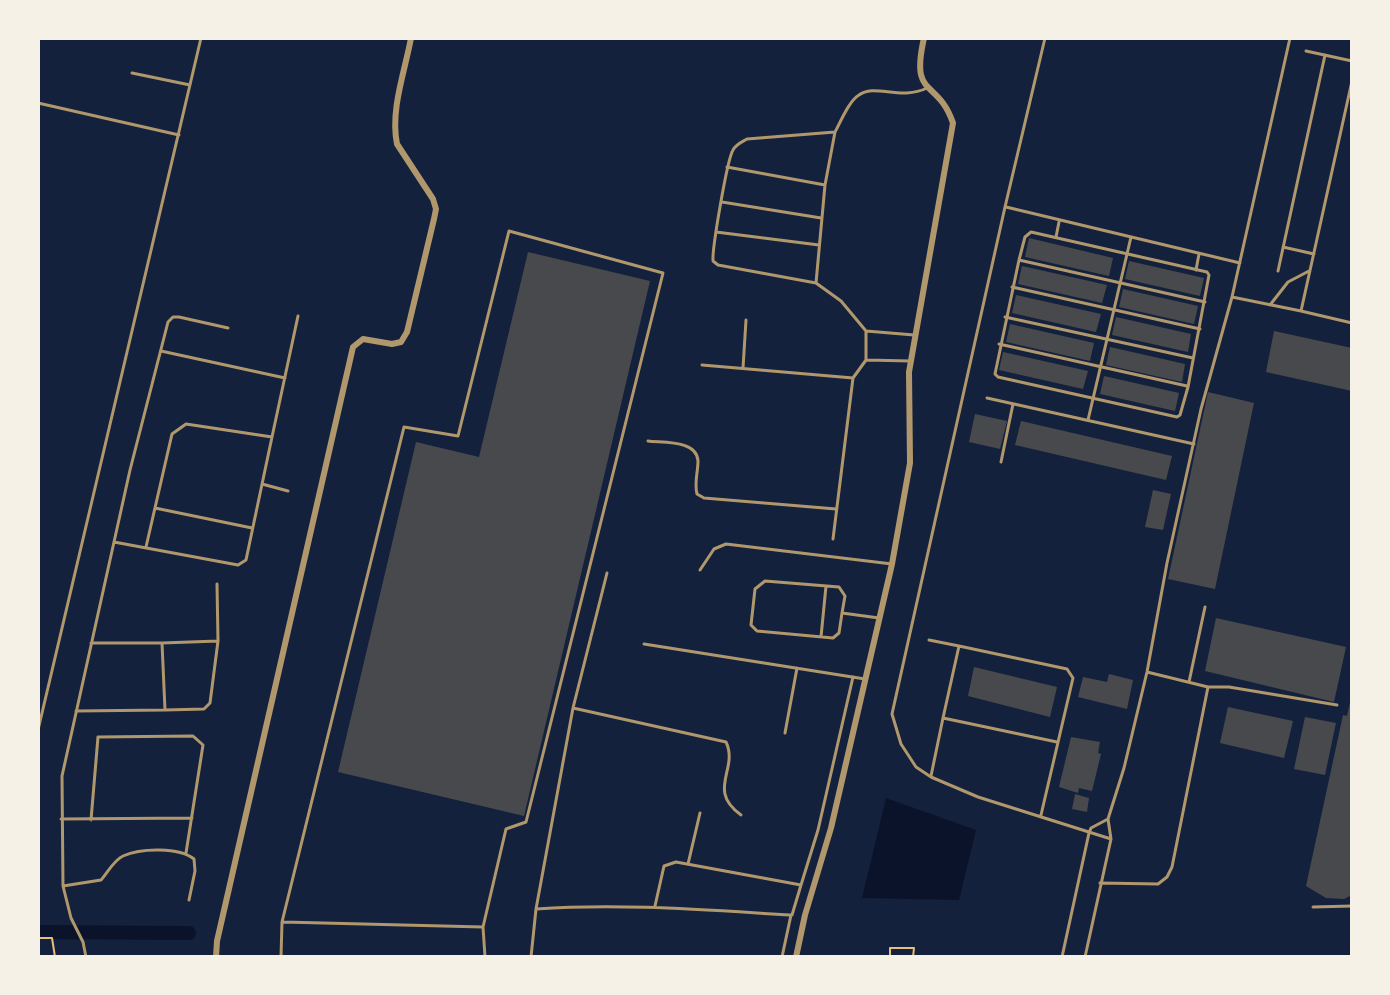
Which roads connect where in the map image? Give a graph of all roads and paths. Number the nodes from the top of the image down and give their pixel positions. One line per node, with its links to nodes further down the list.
1 (201, 38): 11 (lane)
2 (411, 38): 134 (street)
3 (924, 38): 12 (street)
4 (1045, 38): 19 (lane)
5 (1290, 38): 31 (lane)
6 (1306, 51): 7 (lane)
7 (1325, 55): 8 (lane); 26 (lane)
8 (1352, 61)
9 (132, 73): 11 (lane)
10 (1352, 81): 29 (lane)
11 (190, 85): 15 (lane)
12 (927, 88): 14 (lane); 50 (street)
13 (38, 103): 15 (lane)
14 (835, 132): 16 (lane); 17 (lane)
15 (179, 135): 105 (lane)
16 (727, 167): 17 (lane); 18 (lane)
17 (825, 185): 20 (lane)
18 (722, 202): 20 (lane); 22 (lane)
19 (1005, 207): 21 (lane); 108 (lane)
20 (822, 218): 25 (lane)
21 (1059, 220): 23 (lane); 24 (lane)
22 (716, 232): 25 (lane); 35 (lane)
23 (1056, 237): 27 (lane); 30 (lane)
24 (1131, 237): 27 (lane); 28 (lane)
25 (819, 245): 35 (lane)
26 (1283, 247): 29 (lane); 34 (lane)
27 (1127, 253): 32 (lane); 36 (lane)
28 (1199, 253): 31 (lane); 32 (lane)
29 (1314, 254): 33 (lane)
30 (1019, 260): 36 (lane); 37 (lane)
31 (1240, 263): 38 (lane)
32 (1196, 270): 39 (lane)
33 (1310, 270): 40 (lane); 42 (lane)
34 (1278, 271)
35 (816, 283): 49 (lane)
36 (1120, 283): 39 (lane); 41 (lane)
37 (1012, 287): 41 (lane); 44 (lane)
38 (1232, 297): 40 (lane); 69 (lane)
39 (1205, 302): 48 (lane)
40 (1270, 305): 42 (lane)
41 (1114, 311): 48 (lane); 51 (lane)
42 (1301, 311): 46 (lane)
43 (298, 316): 60 (lane)
44 (1005, 317): 51 (lane); 52 (lane)
45 (746, 320): 58 (lane)
46 (1352, 323)
47 (228, 328): 53 (lane)
48 (1200, 329): 54 (lane)
49 (866, 331): 50 (lane); 55 (lane)
50 (915, 335): 56 (street)
51 (1106, 340): 54 (lane); 59 (lane)
52 (999, 344): 59 (lane); 64 (lane)
53 (161, 351): 60 (lane); 77 (lane)
54 (1194, 358): 62 (lane)
55 (866, 360): 56 (lane); 61 (lane)
56 (910, 361): 79 (street)
57 (702, 365): 58 (lane)
58 (743, 368): 61 (lane)
59 (1100, 368): 62 (lane); 64 (lane)
60 (285, 378): 67 (lane)
61 (853, 378): 74 (lane)
62 (1188, 387): 64 (lane)
63 (987, 398): 65 (lane)
64 (1093, 399): 66 (lane)
65 (1013, 404): 66 (lane); 70 (lane)
66 (1088, 420): 69 (lane)
67 (272, 437): 71 (lane); 73 (lane)
68 (648, 441): 74 (lane)
69 (1194, 444): 95 (lane)
70 (1001, 462)
71 (262, 484): 72 (lane); 75 (lane)
72 (288, 491)
73 (155, 508): 75 (lane); 78 (lane)
74 (836, 509): 76 (lane)
75 (252, 528): 78 (lane)
76 (833, 539)
77 (114, 542): 78 (lane); 90 (lane)
78 (146, 547)
79 (892, 564): 80 (lane); 86 (street)
80 (700, 570)
81 (607, 573): 101 (lane)
82 (217, 584): 89 (lane)
83 (826, 586): 85 (lane); 87 (lane); 87 (lane)
84 (1205, 607): 98 (lane)
85 (842, 613): 86 (lane); 87 (lane)
86 (879, 618): 97 (street)
87 (821, 637)
88 (929, 640): 93 (lane)
89 (218, 641): 91 (lane); 102 (lane)
90 (91, 643): 91 (lane); 103 (lane)
91 (162, 643): 102 (lane)
92 (644, 644): 94 (lane)
93 (959, 646): 104 (lane); 107 (lane)
94 (797, 668): 96 (lane); 106 (lane)
95 (1147, 672): 98 (lane); 114 (lane)
96 (853, 677): 97 (lane); 121 (lane)
97 (865, 679): 139 (street)
98 (1189, 682): 99 (lane)
99 (1208, 687): 100 (lane); 120 (lane)
100 (1337, 705)
101 (573, 708): 110 (lane); 127 (lane)
102 (165, 710): 103 (lane)
103 (76, 711): 113 (lane)
104 (943, 718): 107 (lane); 108 (lane)
105 (38, 730)
106 (785, 733)
107 (1057, 742): 111 (lane)
108 (931, 777): 111 (lane)
109 (700, 813): 119 (lane)
110 (741, 815)
111 (1041, 815): 116 (lane)
112 (192, 818): 115 (lane); 115 (lane); 118 (lane)
113 (61, 819): 115 (lane); 122 (lane)
114 (1108, 819): 116 (lane); 117 (lane)
115 (91, 820)
116 (1089, 833): 117 (lane); 142 (lane)
117 (1111, 839): 120 (lane)
118 (186, 853): 122 (lane); 123 (lane)
119 (688, 864): 121 (lane); 124 (lane)
120 (1100, 883): 143 (lane)
121 (801, 885): 128 (lane)
122 (63, 886): 133 (lane)
123 (189, 900)
124 (655, 906): 127 (lane); 128 (lane)
125 (1352, 906): 126 (lane)
126 (1313, 907)
127 (536, 909): 137 (lane)
128 (791, 915): 138 (lane)
129 (282, 922): 130 (lane); 130 (lane); 135 (lane)
130 (483, 927): 136 (lane)
131 (38, 938): 132 (path)
132 (55, 957)
133 (86, 957)
134 (216, 957)
135 (281, 957)
136 (485, 957)
137 (531, 957)
138 (782, 957)
139 (796, 957)
140 (890, 957): 141 (path)
141 (913, 957)
142 (1062, 957)
143 (1085, 957)

